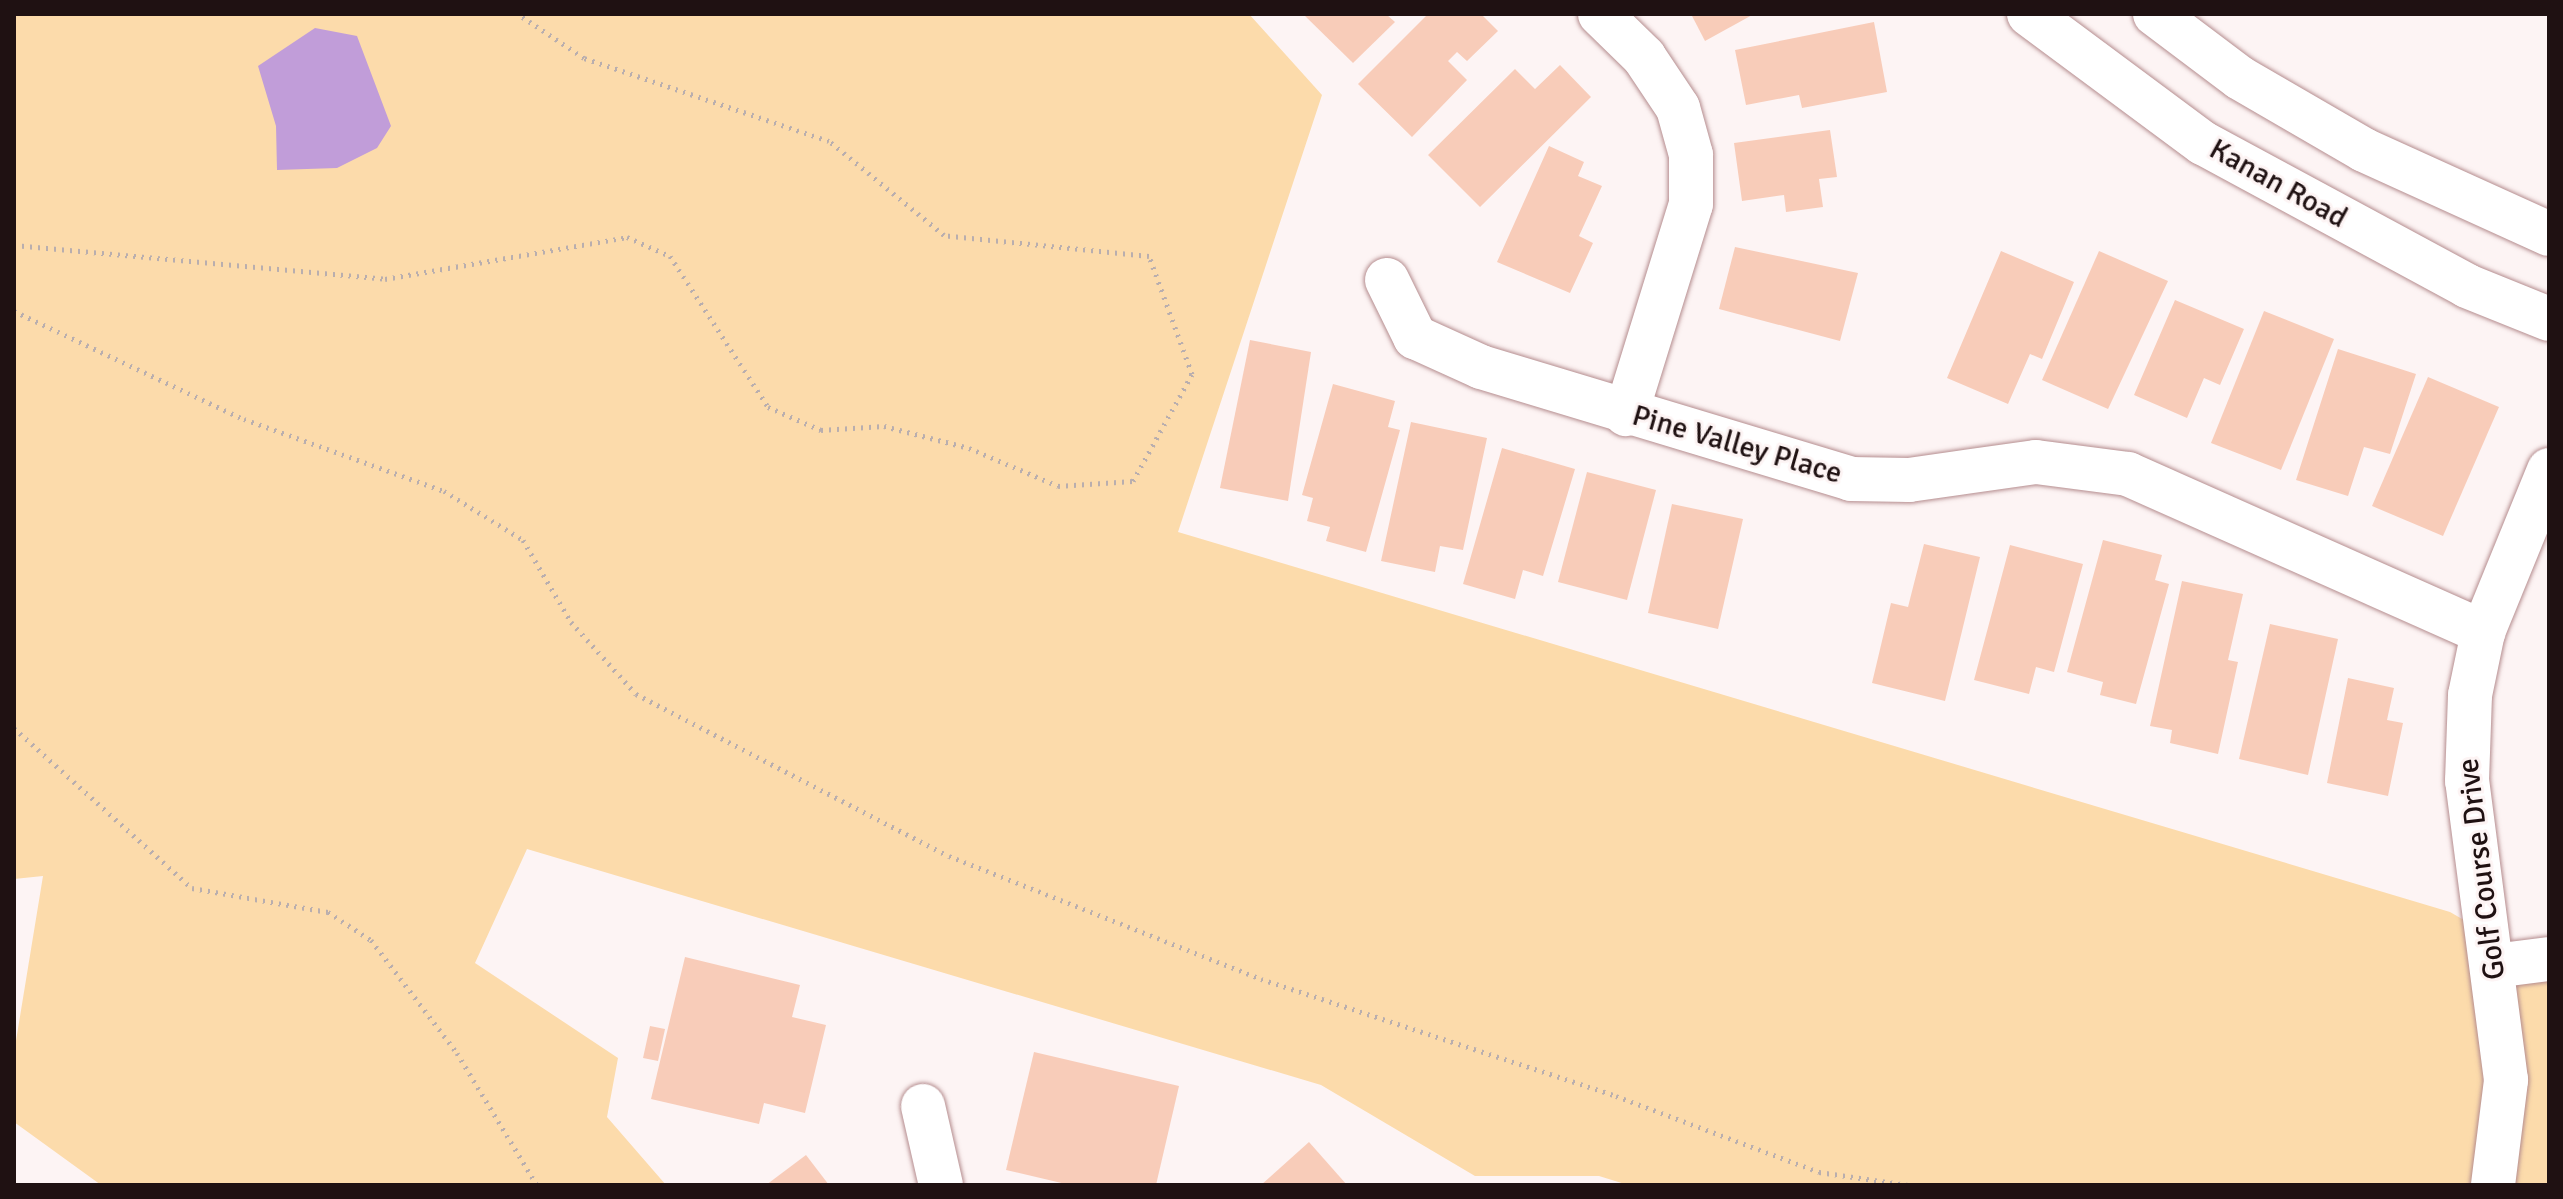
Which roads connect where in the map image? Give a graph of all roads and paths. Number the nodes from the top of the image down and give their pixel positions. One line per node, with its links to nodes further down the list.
1 (518, 14): 6 (path)
2 (1600, 14): 10 (street)
3 (2029, 14): 9 (street, Kanan Road)
4 (2155, 14): 5 (street)
5 (2549, 234)
6 (14, 245)
7 (1387, 280): 10 (street, Pine Valley Place)
8 (14, 311): 19 (path)
9 (2549, 319)
10 (1626, 414): 12 (street, Pine Valley Place)
11 (2549, 470): 12 (street, Golf Course Drive)
12 (2483, 632): 15 (street, Golf Course Drive)
13 (14, 728): 17 (path)
14 (2549, 959): 15 (street)
15 (2494, 966): 20 (street, Golf Course Drive)
16 (923, 1106): 18 (street)
17 (537, 1185)
18 (941, 1185)
19 (1908, 1185)
20 (2493, 1185)

